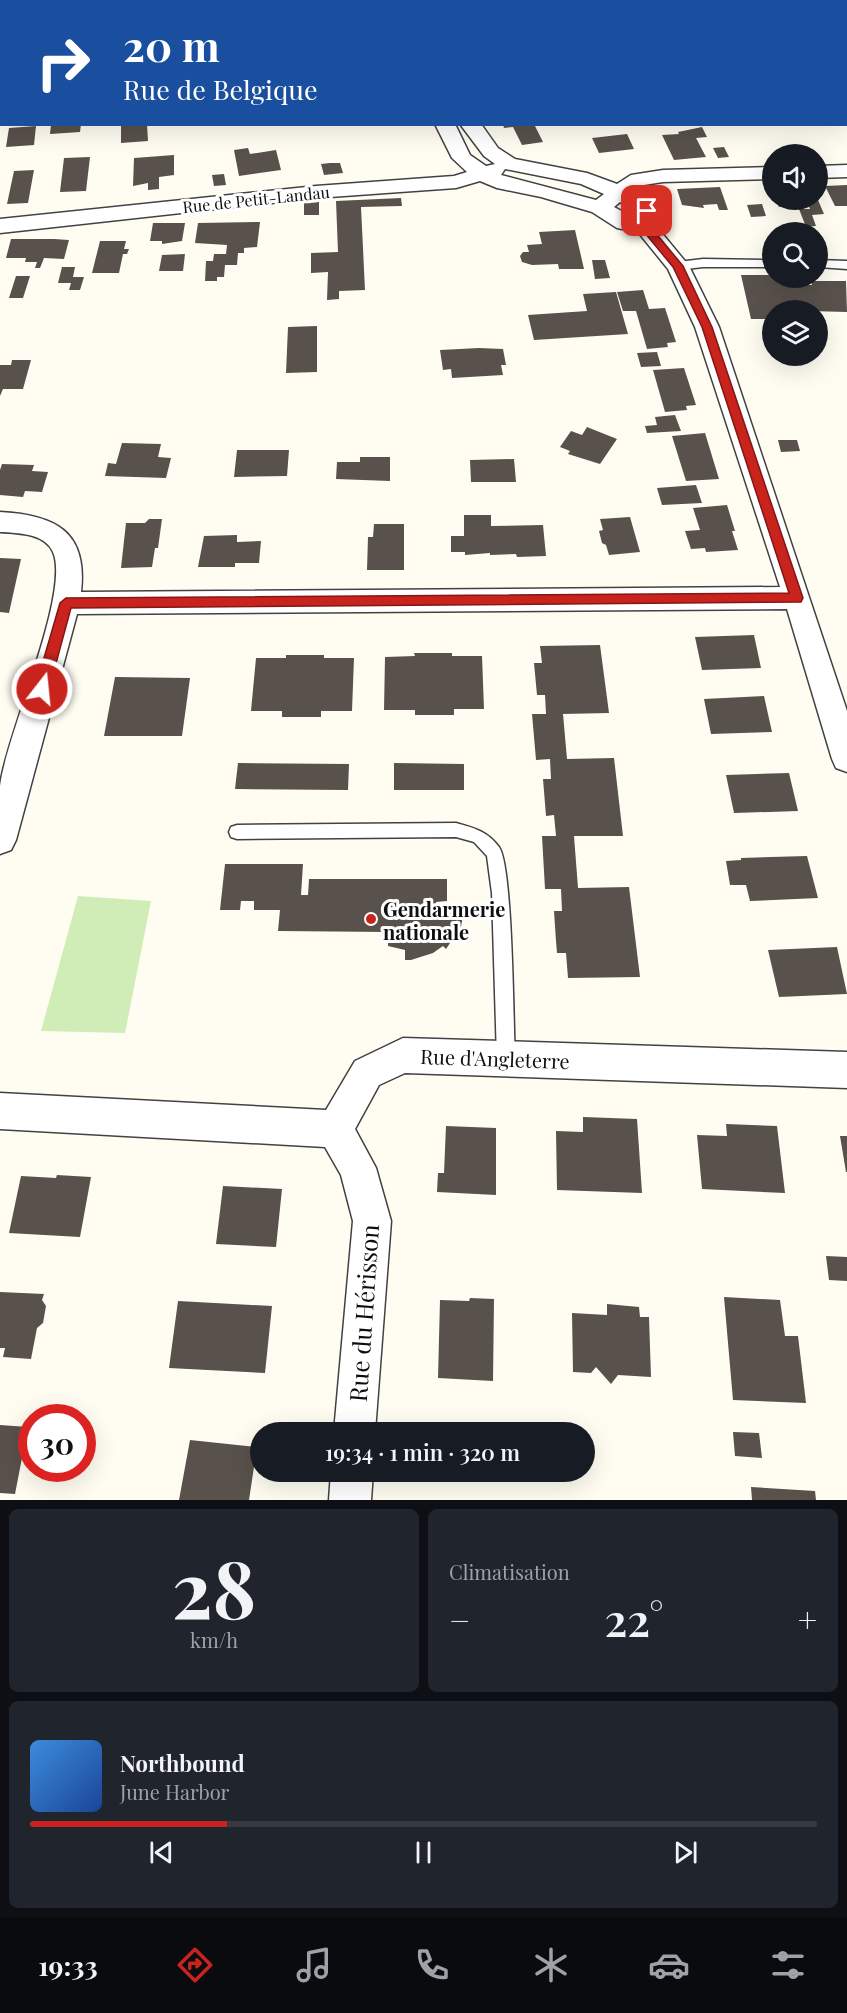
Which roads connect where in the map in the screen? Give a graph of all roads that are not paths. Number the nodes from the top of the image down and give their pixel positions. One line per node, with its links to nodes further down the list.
1 (446, 126): 7 (street)
2 (472, 126): 3 (street)
3 (509, 164): 7 (street, Rue de Petit-Landau); 8 (street)
4 (847, 171): 5 (street)
5 (828, 172)
6 (762, 173): 8 (street)
7 (484, 175): 9 (street); 10 (street, Rue de Petit-Landau)
8 (618, 192): 9 (street); 11 (street)
9 (599, 207): 11 (street)
10 (0, 226)
11 (645, 227): 15 (street)
12 (762, 264): 15 (lane)
13 (828, 264): 14 (lane)
14 (847, 265)
15 (678, 266): 17 (street)
16 (0, 522): 18 (street)
17 (796, 598): 18 (street); 19 (street)
18 (66, 603): 22 (street)
19 (839, 703): 20 (street)
20 (847, 759)
21 (237, 832): 23 (lane)
22 (0, 840)
23 (506, 1059): 24 (street, Rue d'Angleterre); 26 (street, Rue d'Angleterre)
24 (847, 1070)
25 (0, 1111): 26 (street)
26 (335, 1129): 27 (street, Rue du Hérisson)
27 (356, 1422)
28 (351, 1482): 29 (street)
29 (350, 1500)

